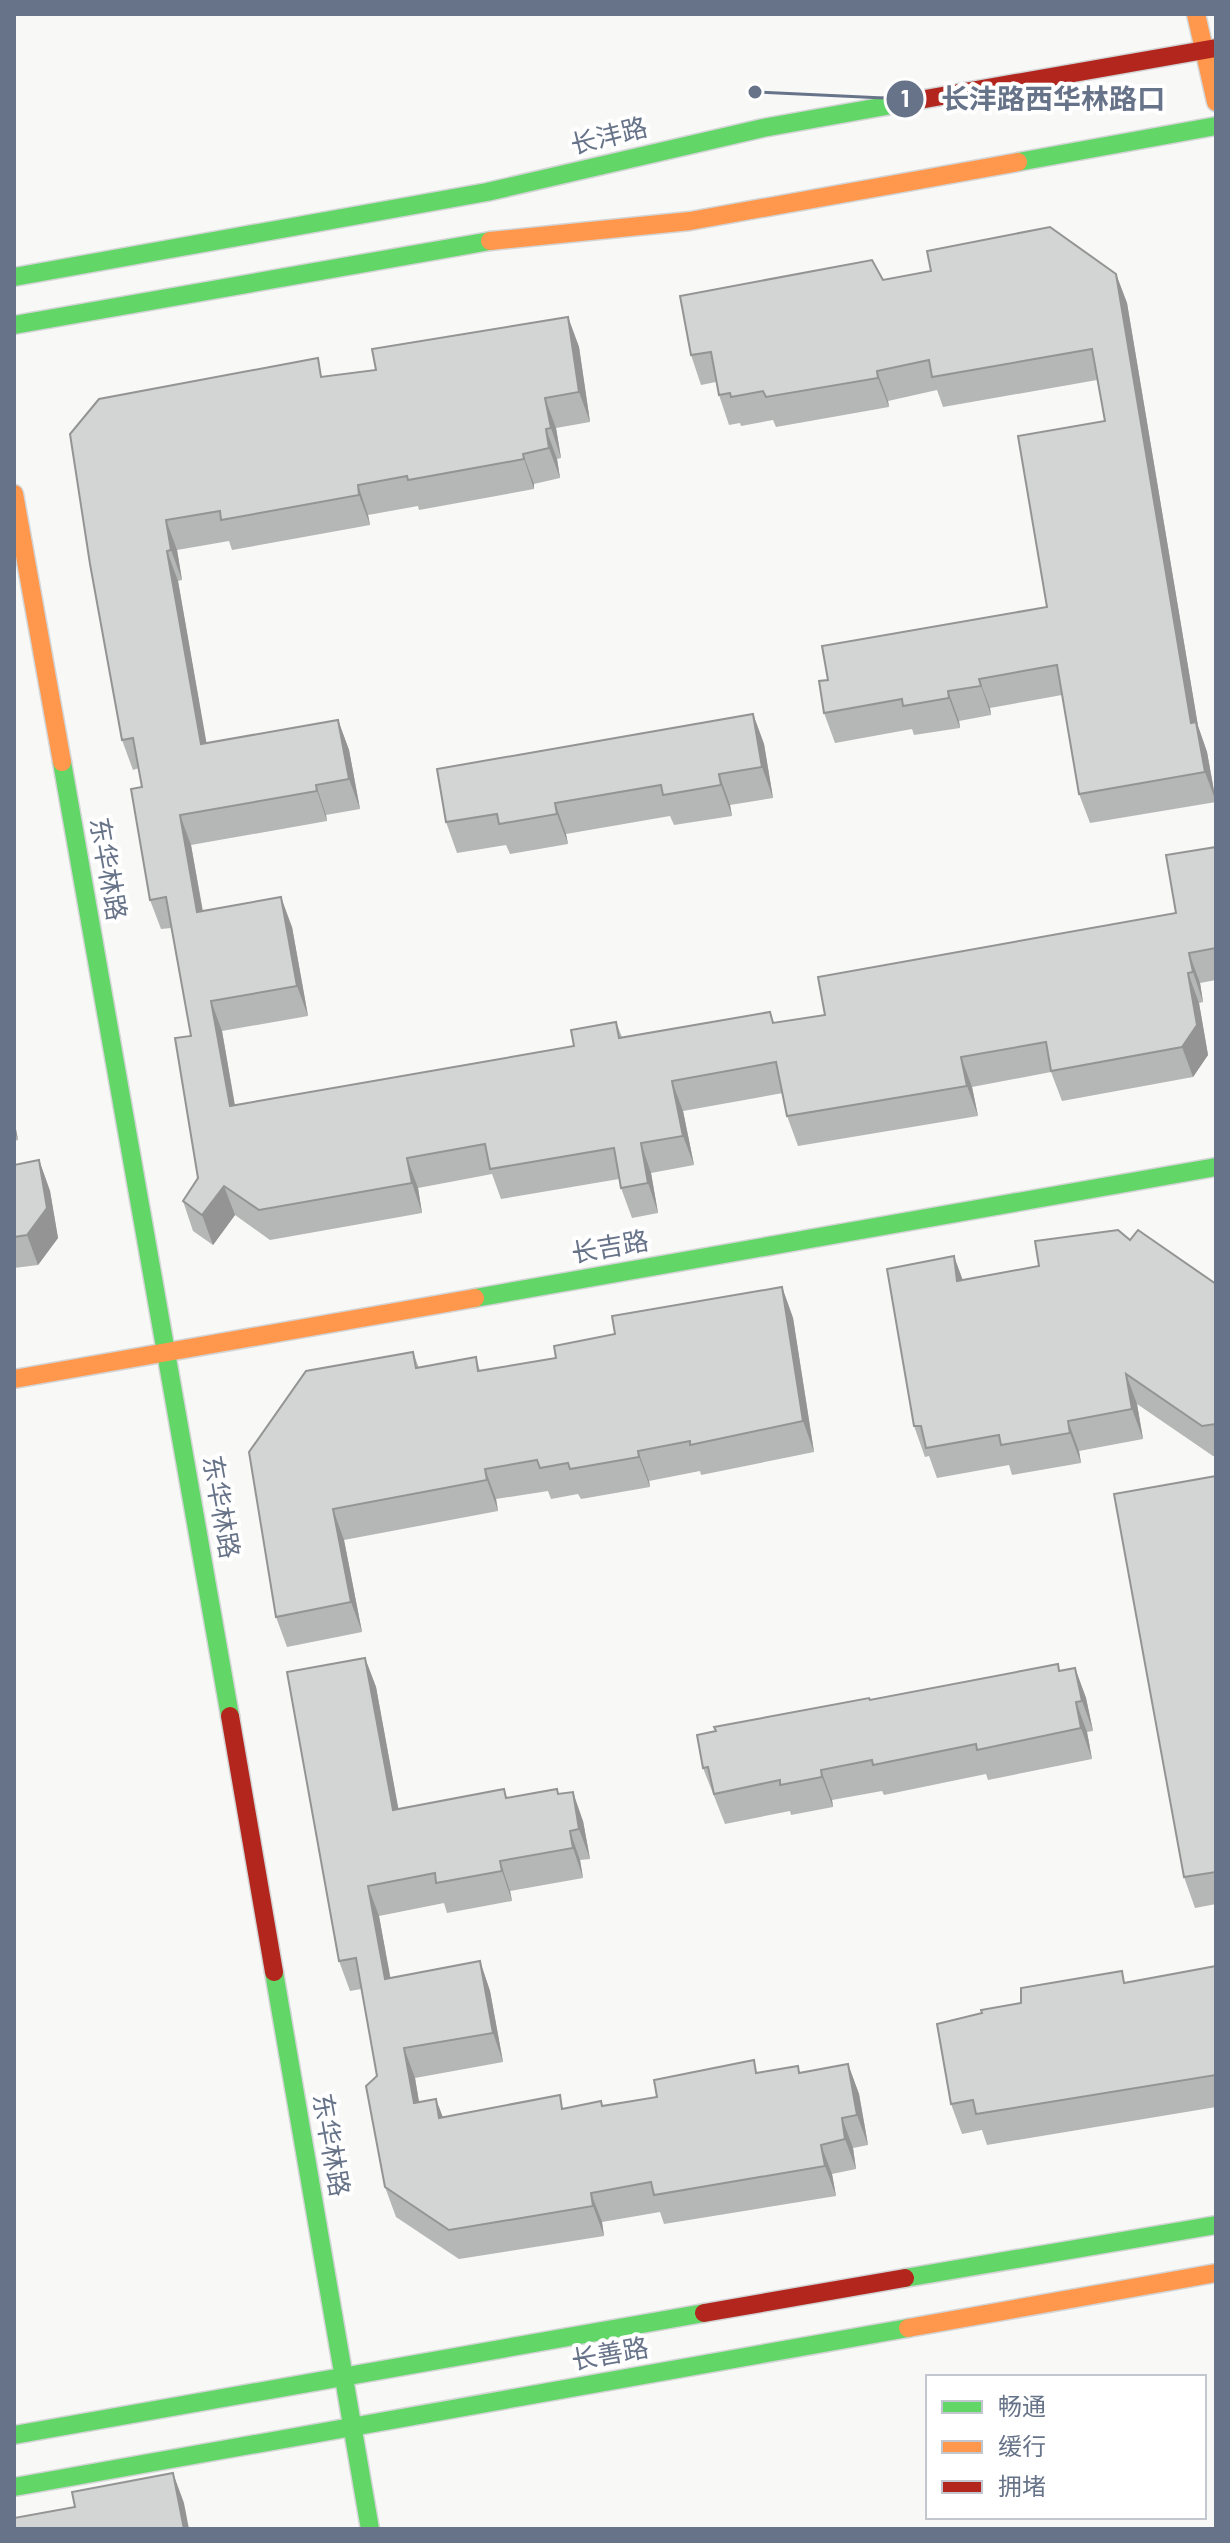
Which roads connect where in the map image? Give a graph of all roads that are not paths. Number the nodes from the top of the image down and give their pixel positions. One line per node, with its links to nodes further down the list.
1 (1196, 14): 2 (street)
2 (1210, 49): 3 (street); 5 (street, 长沣路)
3 (1216, 102)
4 (1216, 126): 6 (street)
5 (14, 277)
6 (14, 325)
7 (14, 494): 9 (street, 东华林路)
8 (1216, 1167): 9 (street, 长吉路)
9 (168, 1352): 10 (street, 长吉路); 13 (street, 东华林路)
10 (14, 1379)
11 (1216, 2225): 13 (street, 长善路)
12 (1216, 2273): 14 (street, 长善路)
13 (344, 2375): 14 (street, 东华林路); 15 (street, 长善路)
14 (353, 2426): 16 (street, 长善路); 17 (street, 东华林路)
15 (14, 2435)
16 (14, 2487)
17 (370, 2529)

